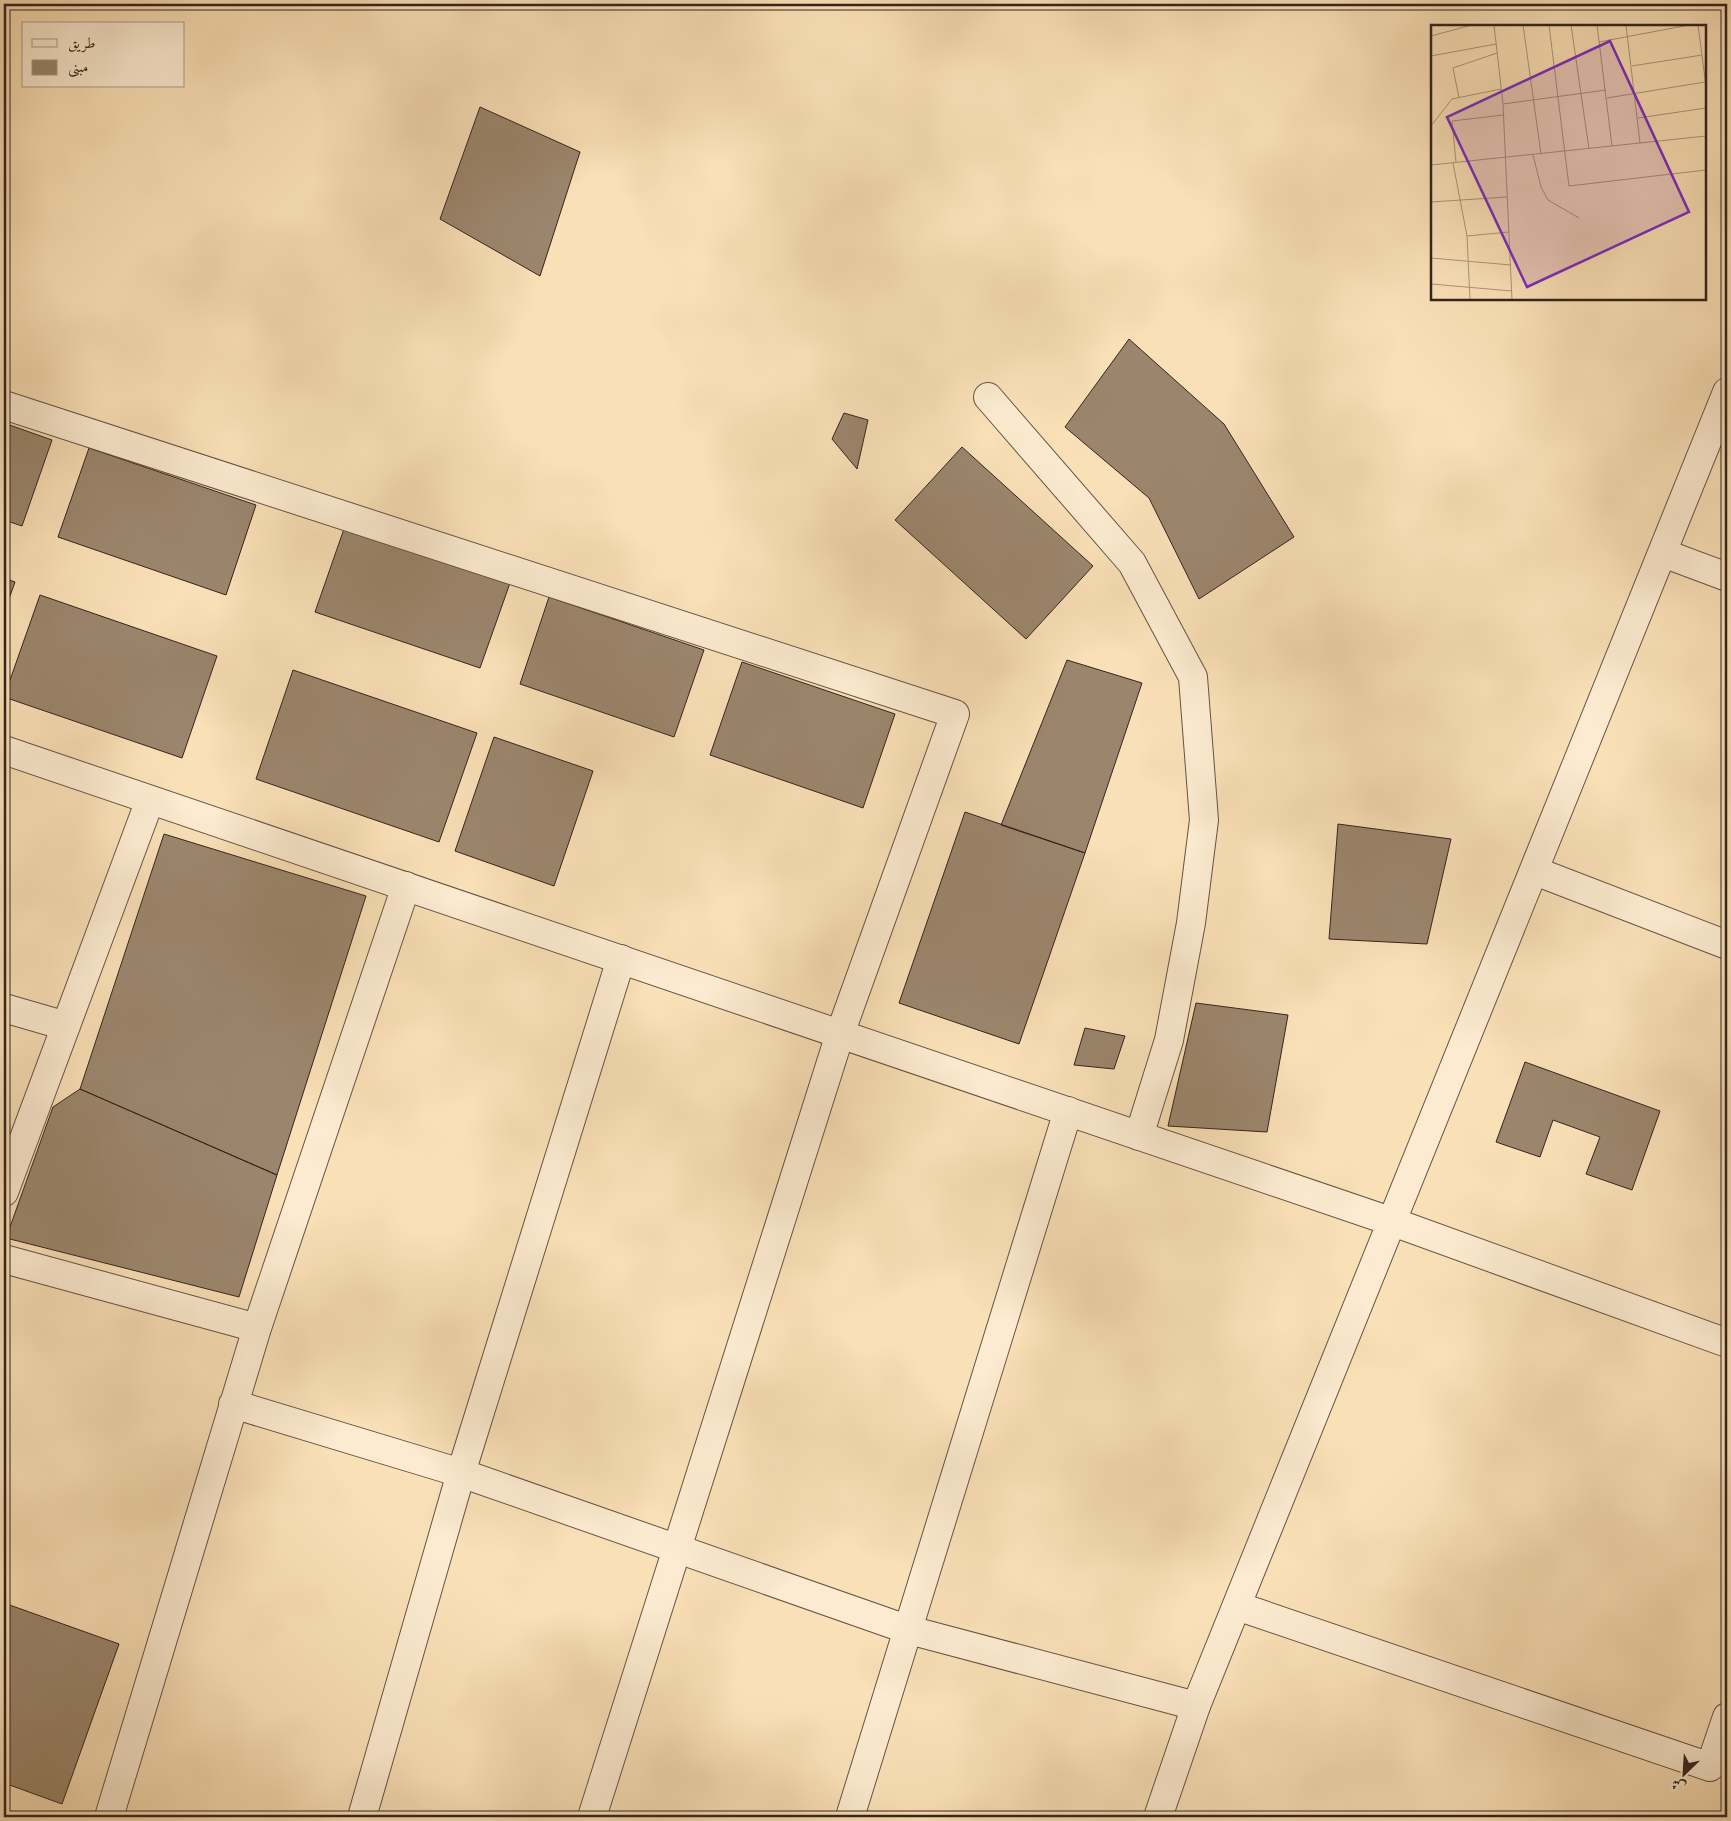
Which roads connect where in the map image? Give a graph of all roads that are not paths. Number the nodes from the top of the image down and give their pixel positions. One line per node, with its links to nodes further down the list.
1 (1727, 392): 4 (street)
2 (988, 397): 16 (street)
3 (4, 405): 14 (street)
4 (1663, 553): 5 (street); 8 (street)
5 (1727, 576)
6 (4, 750): 7 (street)
7 (150, 800): 9 (street); 13 (street)
8 (1535, 871): 10 (street); 18 (street)
9 (406, 886): 11 (street); 20 (street)
10 (1727, 945)
11 (621, 960): 14 (street); 23 (street)
12 (4, 1008): 13 (street)
13 (66, 1026): 17 (street)
14 (840, 1034): 15 (street); 24 (street)
15 (1068, 1111): 16 (street); 26 (street)
16 (1138, 1136): 18 (street)
17 (4, 1192)
18 (1393, 1222): 21 (street); 25 (street)
19 (4, 1259): 20 (street)
20 (257, 1328): 22 (street)
21 (1727, 1343)
22 (234, 1404): 23 (street); 29 (street)
23 (462, 1473): 24 (street); 30 (street)
24 (677, 1549): 26 (street); 31 (street)
25 (1237, 1606): 27 (street); 28 (street)
26 (909, 1630): 27 (street); 32 (street)
27 (1196, 1706): 33 (street)
28 (1727, 1717)
29 (109, 1817)
30 (362, 1817)
31 (592, 1817)
32 (850, 1817)
33 (1158, 1817)

